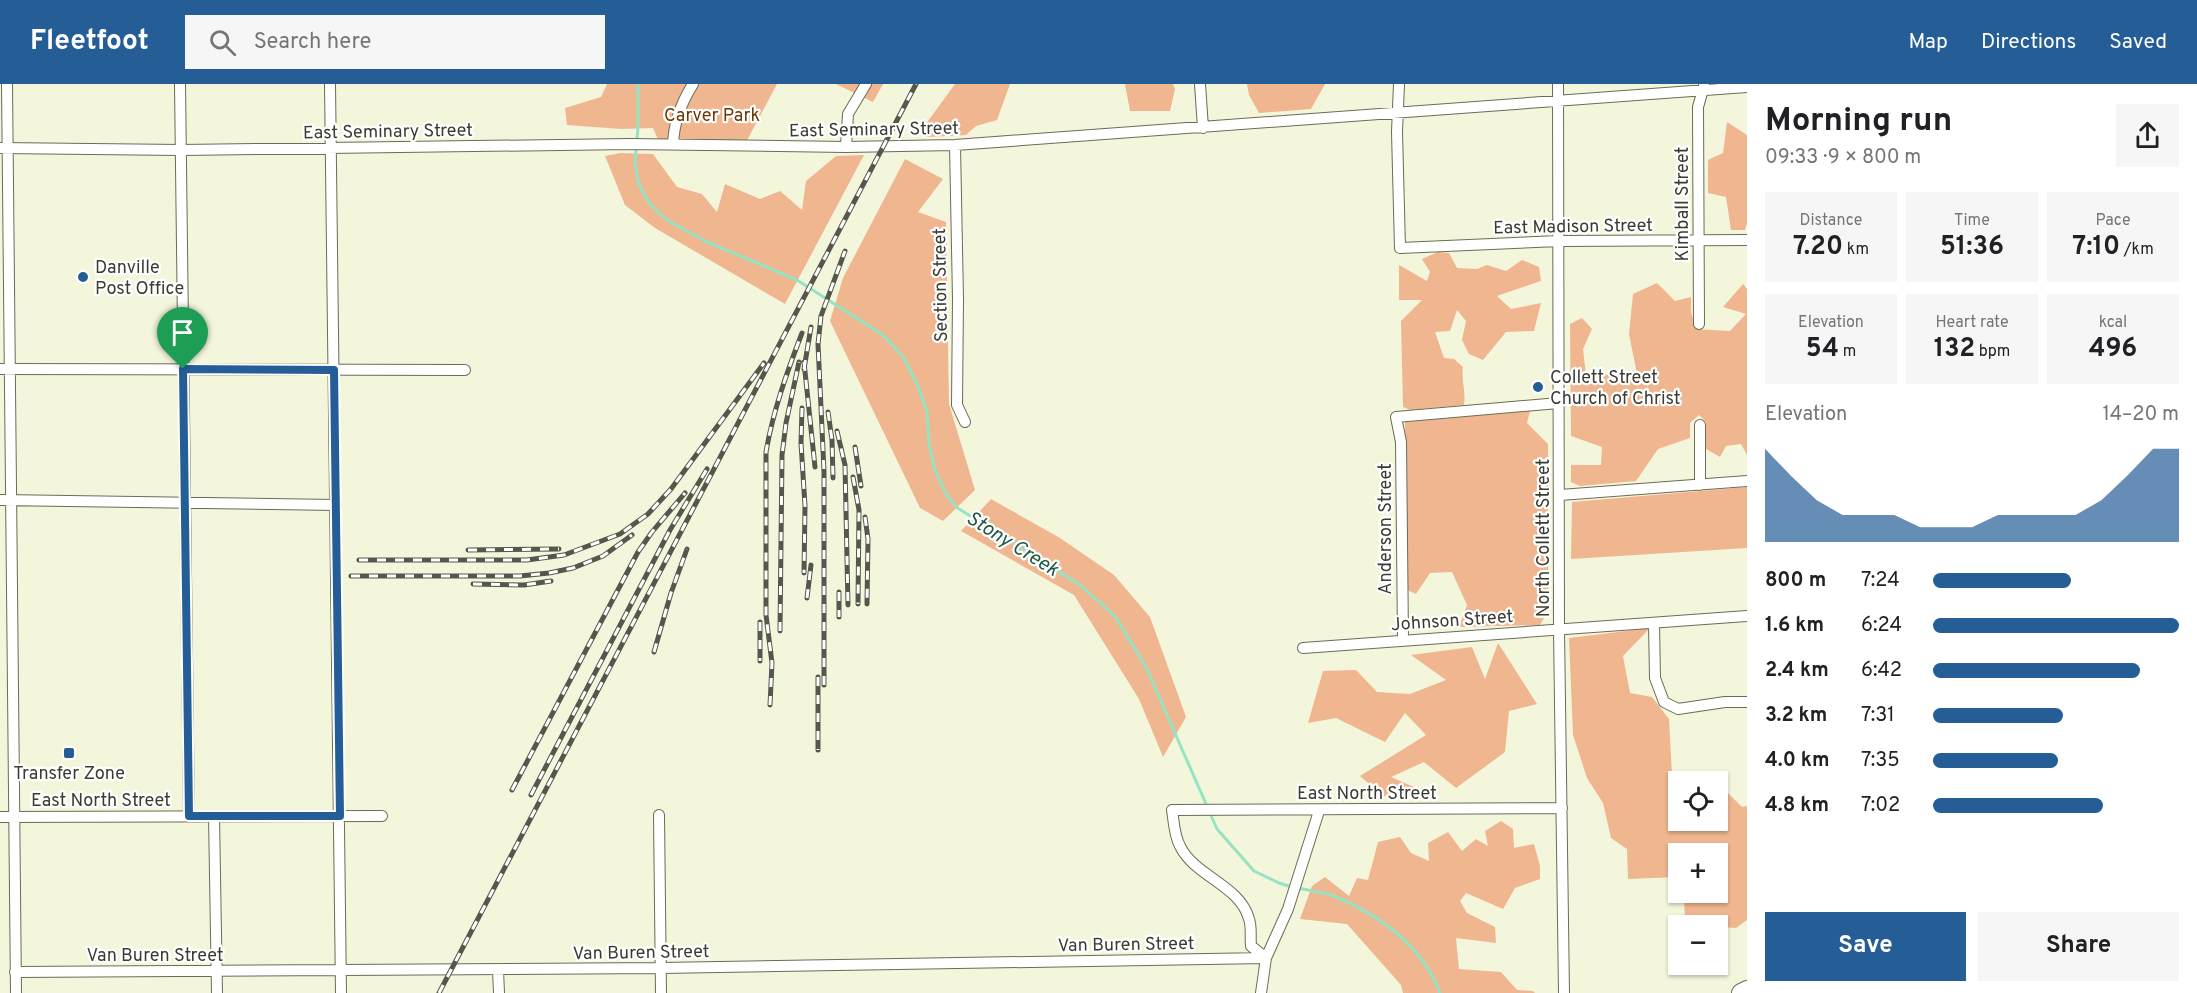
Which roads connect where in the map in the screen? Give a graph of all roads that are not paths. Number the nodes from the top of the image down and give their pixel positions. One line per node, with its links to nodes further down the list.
1 (7, 84): 17 (street)
2 (180, 84): 19 (street)
3 (330, 84): 18 (street)
4 (693, 84): 14 (street)
5 (866, 84): 16 (street)
6 (1200, 84): 13 (street)
7 (1399, 84): 12 (street)
8 (1558, 84): 11 (street, North Collett Street)
9 (1704, 87): 10 (street, East Seminary Street); 11 (street, East Seminary Street); 20 (street, Kimball Street)
10 (1747, 87)
11 (1558, 101): 12 (street, East Seminary Street); 22 (street, North Collett Street)
12 (1400, 113): 13 (street, East Seminary Street); 22 (street, East Madison Street)
13 (1203, 128): 15 (street, East Seminary Street)
14 (673, 144): 16 (street, East Seminary Street); 18 (street, East Seminary Street)
15 (955, 145): 16 (street, East Seminary Street); 29 (street, Section Street)
16 (846, 147)
17 (4, 148): 19 (street, East Seminary Street); 24 (street)
18 (331, 149): 19 (street, East Seminary Street); 26 (street)
19 (181, 150): 25 (street)
20 (1698, 240): 21 (street, East Madison Street); 22 (street, East Madison Street); 23 (street, Kimball Street)
21 (1747, 240)
22 (1559, 241): 28 (street, North Collett Street)
23 (1699, 324)
24 (5, 368): 25 (street); 34 (street)
25 (183, 369): 26 (street); 35 (street)
26 (334, 370): 27 (street); 36 (street)
27 (465, 370)
28 (1559, 403): 33 (street, North Collett Street); 40 (street, Anderson Street)
29 (964, 422)
30 (1700, 424): 32 (street)
31 (1747, 481): 32 (street)
32 (1700, 484): 33 (street)
33 (1560, 495): 39 (street, North Collett Street)
34 (5, 500): 35 (street); 51 (street)
35 (185, 503): 36 (street); 46 (street)
36 (336, 505): 48 (street)
37 (1747, 616): 38 (street, Johnson Street)
38 (1654, 623): 39 (street, Johnson Street); 42 (street)
39 (1559, 630): 40 (street, Johnson Street); 43 (street, North Collett Street)
40 (1403, 640): 41 (street, Johnson Street)
41 (1303, 648)
42 (1747, 702)
43 (1562, 808): 44 (street, East North Street); 65 (street, North Collett Street)
44 (1319, 811): 52 (street); 52 (street, East North Street)
45 (659, 815): 53 (street)
46 (189, 816): 47 (street, East North Street); 51 (street, East North Street)
47 (214, 816): 48 (street, East North Street); 55 (street)
48 (340, 816): 49 (street, East North Street); 56 (street)
49 (382, 816)
50 (0, 817): 51 (street, East North Street)
51 (13, 817): 57 (street)
52 (1266, 958): 53 (street, Van Buren Street); 64 (street)
53 (661, 968): 54 (street, Van Buren Street); 63 (street)
54 (498, 970): 56 (street, Van Buren Street); 62 (street)
55 (217, 971): 56 (street, Van Buren Street); 57 (street, Van Buren Street); 60 (street)
56 (340, 971): 61 (street)
57 (15, 972): 59 (street)
58 (1747, 990): 66 (main road)
59 (16, 993)
60 (217, 993)
61 (341, 993)
62 (499, 993)
63 (661, 993)
64 (1261, 993)
65 (1564, 993)
66 (1741, 993)

